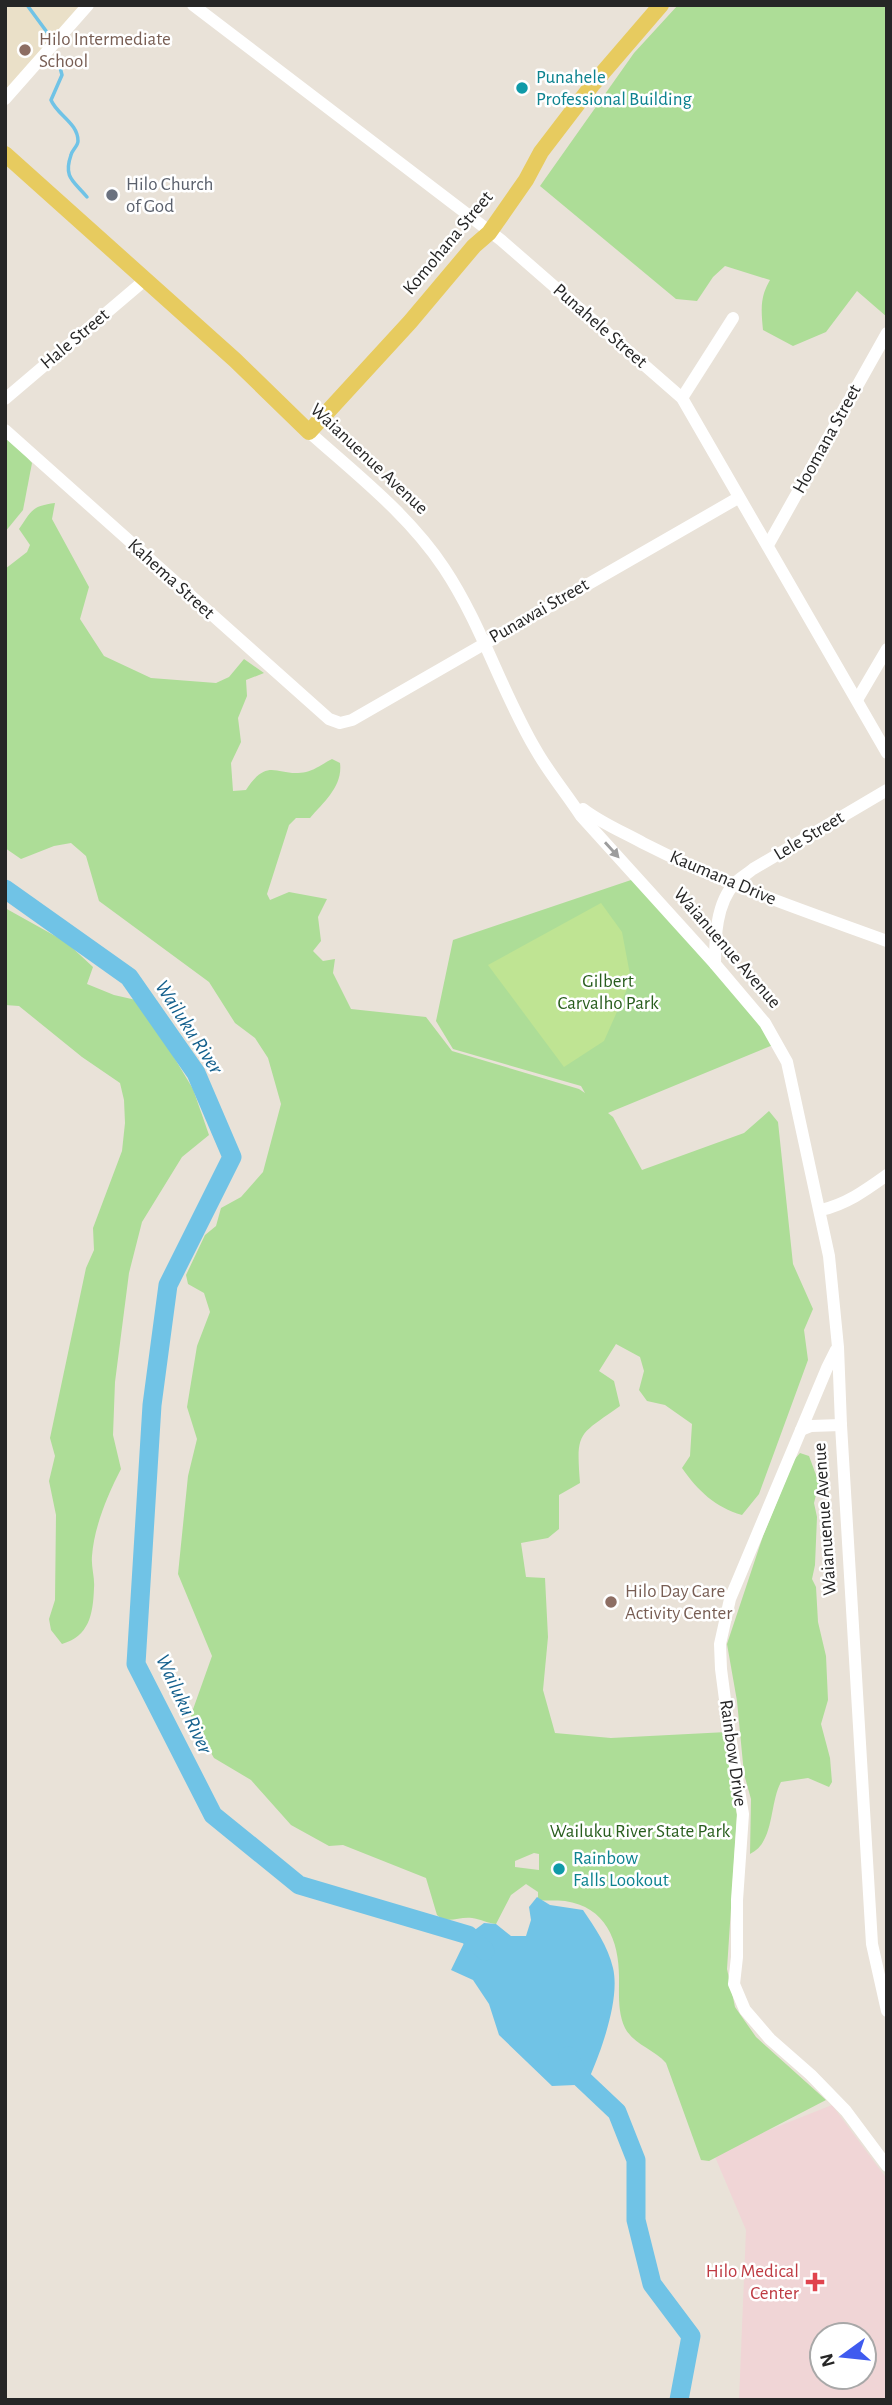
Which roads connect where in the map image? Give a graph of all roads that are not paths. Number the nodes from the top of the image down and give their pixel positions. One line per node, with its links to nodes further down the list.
1 (88, 5): 4 (street)
2 (193, 5): 6 (street, Punahele Street)
3 (661, 5): 6 (main road, Komohana Street)
4 (5, 99)
5 (5, 154): 7 (main road, Waianuenue Avenue)
6 (489, 233): 10 (street, Punahele Street); 13 (main road, Komohana Street)
7 (145, 280): 11 (street, Hale Street); 13 (main road, Waianuenue Avenue)
8 (733, 318): 10 (street)
9 (887, 333): 15 (street, Hoomana Street)
10 (682, 398): 14 (street, Punahele Street)
11 (5, 399)
12 (5, 430): 19 (street, Kahema Street)
13 (309, 432): 16 (street, Waianuenue Avenue)
14 (738, 498): 15 (street, Punahele Street); 16 (street, Punawai Street)
15 (768, 545): 18 (street, Punahele Street)
16 (485, 643): 19 (street, Punawai Street); 22 (street, Waianuenue Avenue)
17 (887, 649): 18 (street)
18 (857, 700): 20 (street, Punahele Street)
19 (340, 723)
20 (887, 753)
21 (887, 790): 23 (street, Lele Street)
22 (569, 797): 23 (street, Kaumana Drive); 25 (street, Waianuenue Avenue, one-way to 25)
23 (733, 885): 24 (street, Kaumana Drive); 25 (street)
24 (887, 941)
25 (715, 964): 27 (street, Waianuenue Avenue)
26 (887, 1175): 27 (street)
27 (821, 1210): 28 (street, Waianuenue Avenue)
28 (838, 1347): 29 (street, Waianuenue Avenue); 30 (street, Rainbow Drive)
29 (841, 1425): 30 (street); 31 (street, Waianuenue Avenue)
30 (801, 1430): 32 (street, Rainbow Drive)
31 (887, 2011)
32 (887, 2166)

